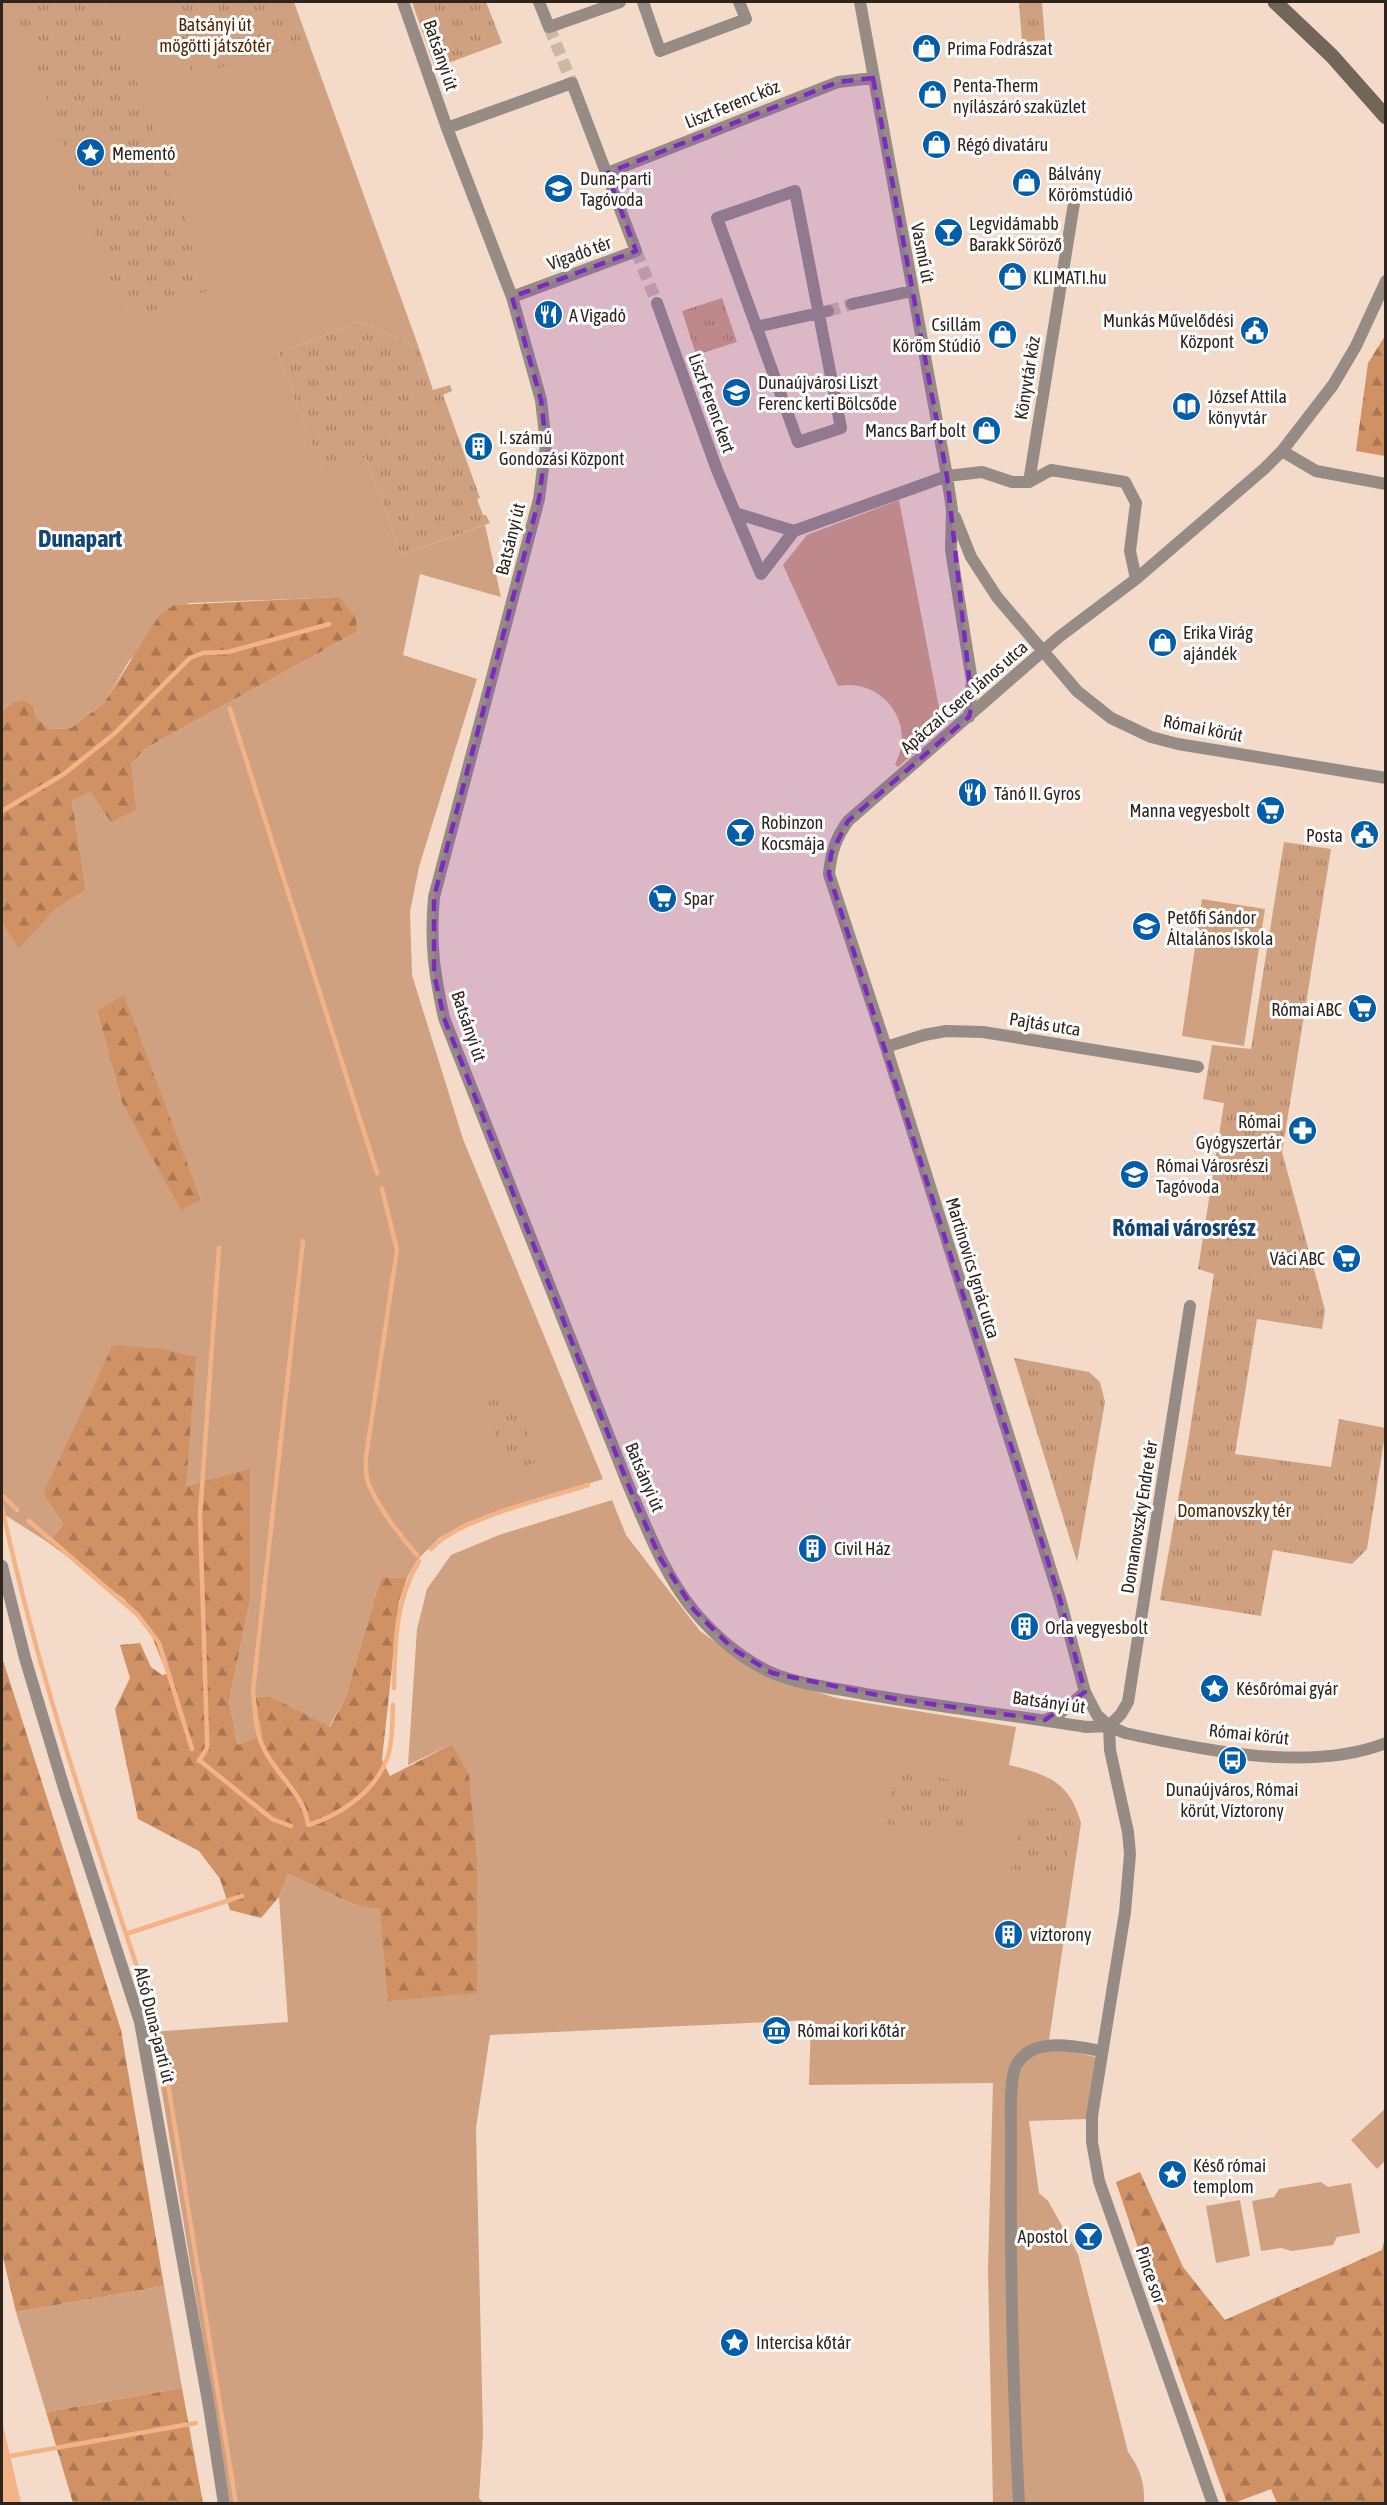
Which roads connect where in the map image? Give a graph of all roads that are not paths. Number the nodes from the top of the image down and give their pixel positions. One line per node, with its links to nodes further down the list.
1 (403, 2): 10 (street, Batsányi út)
2 (539, 2): 3 (street)
3 (621, 2)
4 (643, 2): 5 (street)
5 (739, 2)
6 (860, 2): 8 (street, Vasmű út)
7 (1275, 2): 9 (street)
8 (873, 78): 11 (street, Liszt Ferenc köz); 14 (street, Vasmű út)
9 (1386, 117)
10 (447, 128): 11 (street, Vigadó tér); 15 (street, Batsányi út)
11 (607, 173): 15 (street, Vigadó tér)
12 (1075, 197): 22 (street, Könyvtár köz)
13 (1386, 280): 20 (street, Apáczai Csere János utca)
14 (912, 291): 17 (street); 21 (street, Vasmű út)
15 (512, 297): 37 (street, Batsányi út)
16 (657, 303): 25 (street, Liszt Ferenc kert)
17 (852, 304)
18 (823, 312): 19 (street); 19 (street); 19 (street)
19 (756, 327)
20 (1282, 451): 23 (street); 27 (street, Apáczai Csere János utca)
21 (947, 476): 22 (street); 24 (street, Vasmű út); 26 (street)
22 (1029, 482): 27 (street)
23 (1386, 484)
24 (952, 510): 28 (street, Vasmű út); 29 (street, Vasmű út)
25 (735, 513): 26 (street); 26 (street, Liszt Ferenc kert)
26 (794, 531)
27 (1136, 579): 28 (street, Apáczai Csere János utca)
28 (1043, 652): 29 (street, Apáczai Csere János utca); 30 (street, Római körút)
29 (969, 717): 31 (street, Apáczai Csere János utca)
30 (1386, 778)
31 (831, 854): 32 (street, Martinovics Ignác utca)
32 (886, 1047): 33 (street, Pajtás utca); 36 (street, Martinovics Ignác utca)
33 (1198, 1067)
34 (1190, 1306): 38 (street, Domanovszky Endre tér)
35 (2, 1566): 41 (street, Alsó Duna-parti út)
36 (1085, 1692): 37 (street); 38 (street, Martinovics Ignác utca)
37 (1045, 1720): 38 (street, Batsányi út)
38 (1109, 1726): 39 (street, Római körút); 40 (street)
39 (1386, 1743)
40 (1101, 2051): 42 (street); 43 (street, Pince sor)
41 (224, 2504)
42 (1019, 2504)
43 (1213, 2504)

